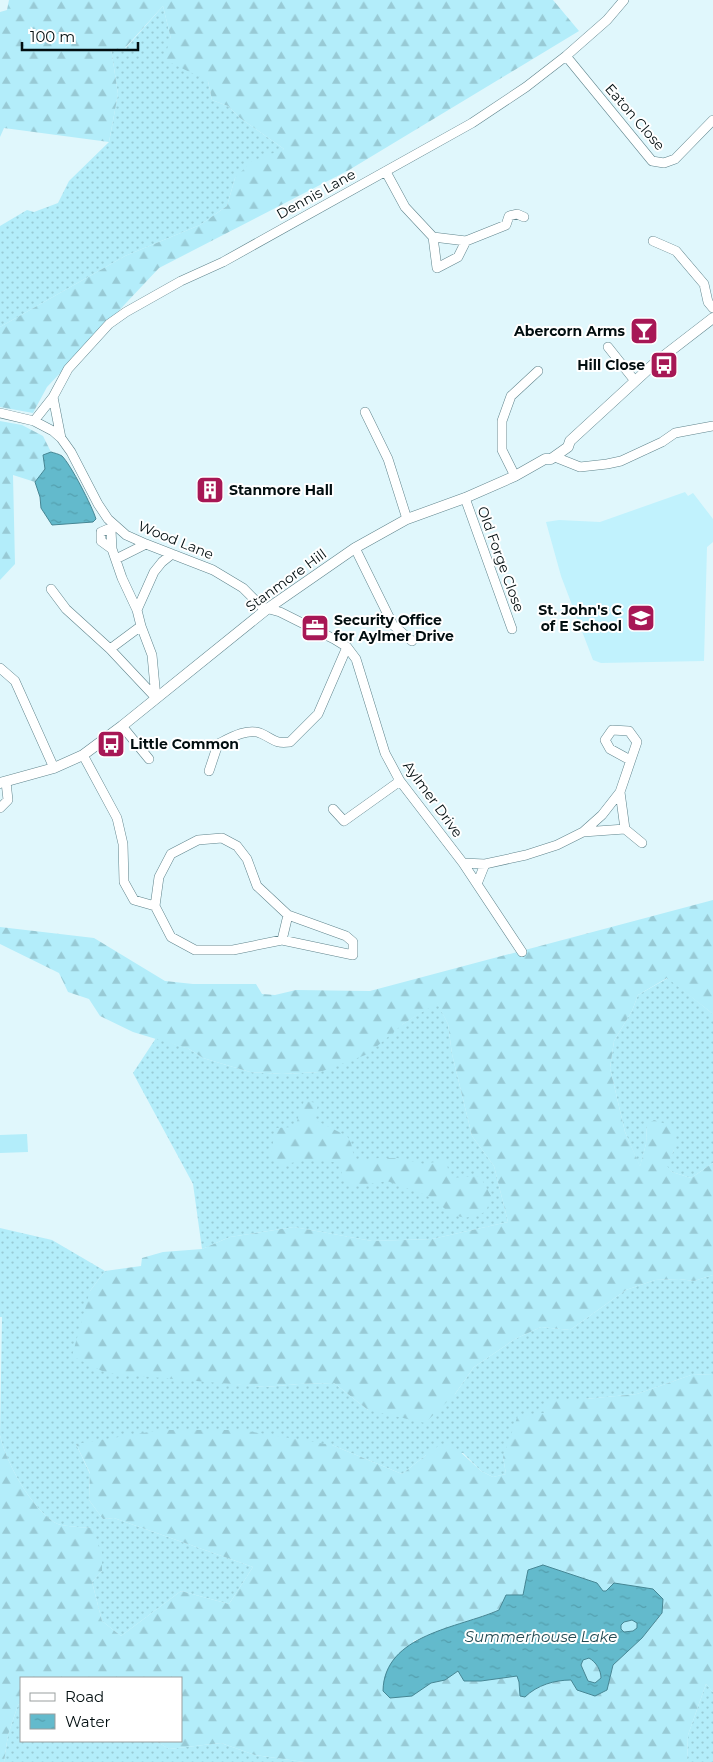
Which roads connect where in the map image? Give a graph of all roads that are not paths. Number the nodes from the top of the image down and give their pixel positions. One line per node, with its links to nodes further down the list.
1 (624, 0): 2 (street, Dennis Lane)
2 (566, 56): 3 (street, Eaton Close); 4 (street, Dennis Lane)
3 (713, 120)
4 (386, 172): 6 (street); 14 (street, Dennis Lane)
5 (524, 217): 7 (street)
6 (433, 237): 7 (street); 7 (street)
7 (466, 241)
8 (653, 241): 9 (street)
9 (713, 308)
10 (713, 318): 13 (main road, Stanmore Hill)
11 (608, 347): 13 (street)
12 (538, 370): 21 (street)
13 (635, 382): 20 (main road, Stanmore Hill)
14 (52, 397): 17 (street, Dennis Lane); 19 (street)
15 (365, 412): 23 (street)
16 (0, 413): 17 (street, Wood Lane)
17 (34, 421): 19 (street, Wood Lane)
18 (713, 426): 20 (street)
19 (61, 438): 24 (street, Wood Lane)
20 (550, 458): 21 (main road, Stanmore Hill)
21 (515, 476): 22 (main road, Stanmore Hill)
22 (465, 498): 23 (main road, Stanmore Hill); 33 (street, Old Forge Close)
23 (407, 519): 25 (main road, Stanmore Hill)
24 (146, 544): 27 (street, Wood Lane); 28 (street)
25 (355, 548): 30 (main road, Stanmore Hill); 34 (street)
26 (112, 549): 28 (street)
27 (172, 554): 30 (street, Wood Lane); 31 (street)
28 (116, 558): 31 (street)
29 (51, 589): 36 (street)
30 (267, 609): 35 (street); 38 (main road, Stanmore Hill)
31 (137, 610): 32 (street)
32 (141, 626): 36 (street); 38 (street)
33 (512, 629)
34 (412, 641)
35 (346, 647): 44 (street); 45 (street, Aylmer Drive)
36 (110, 649): 38 (street)
37 (0, 668): 43 (street)
38 (156, 698): 39 (main road, Stanmore Hill)
39 (122, 726): 40 (main road, Stanmore Hill); 41 (street)
40 (83, 755): 43 (main road, Stanmore Hill); 56 (street)
41 (150, 759)
42 (630, 760): 47 (street)
43 (54, 768): 46 (main road, Stanmore Hill)
44 (209, 771)
45 (400, 781): 49 (street); 53 (street, Aylmer Drive)
46 (3, 782): 48 (street)
47 (620, 792): 50 (street); 51 (street)
48 (0, 808)
49 (333, 809)
50 (624, 829): 51 (street); 52 (street)
51 (583, 832): 54 (street)
52 (642, 843)
53 (463, 863): 54 (street); 55 (street, Aylmer Drive)
54 (486, 864): 55 (street)
55 (477, 884): 59 (street, Aylmer Drive)
56 (154, 906): 57 (street); 58 (street)
57 (288, 914): 58 (street); 58 (street)
58 (282, 940)
59 (522, 952)

